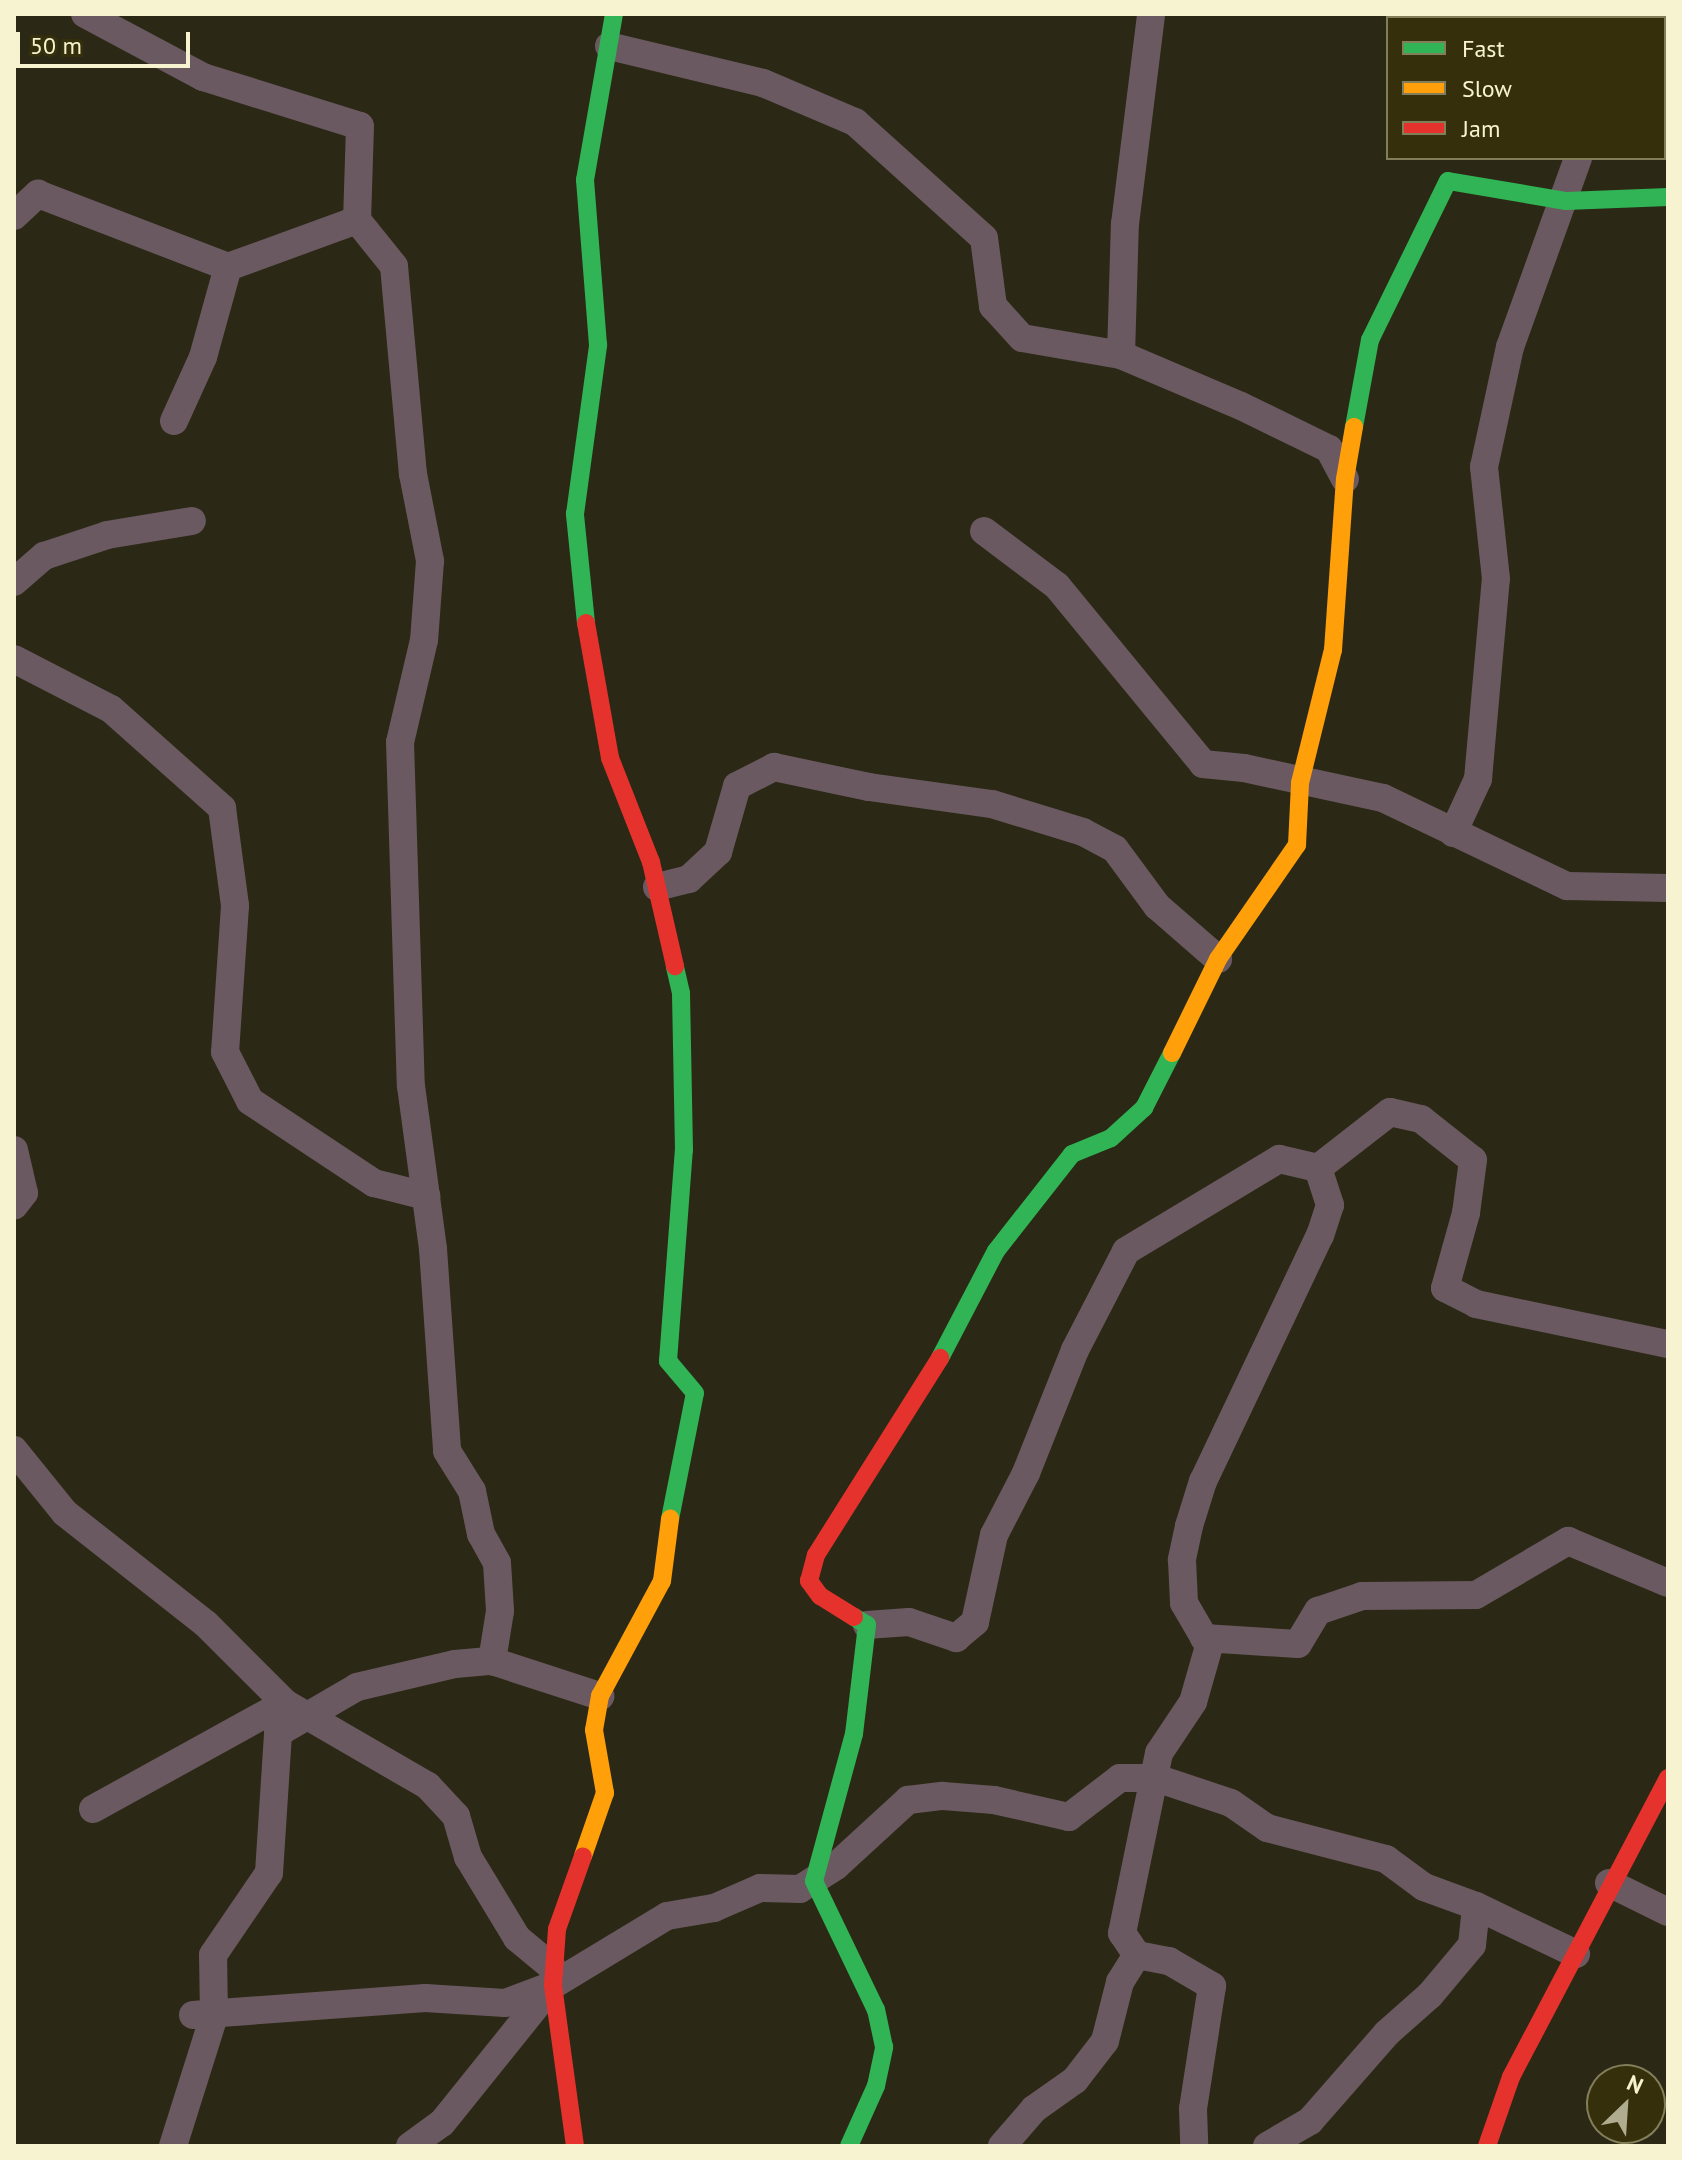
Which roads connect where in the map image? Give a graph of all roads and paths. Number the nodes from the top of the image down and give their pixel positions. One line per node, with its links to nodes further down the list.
1 (85, 14): 9 (street)
2 (614, 14): 4 (street)
3 (1151, 14): 11 (street)
4 (609, 46): 11 (street); 20 (street)
5 (1577, 160): 7 (street)
6 (1668, 197): 7 (street)
7 (1566, 201): 13 (street); 19 (street)
8 (14, 216): 10 (street)
9 (357, 220): 10 (street); 25 (street)
10 (228, 267): 12 (street)
11 (1121, 355): 13 (street)
12 (174, 421)
13 (1345, 479): 18 (street)
14 (192, 521): 16 (street)
15 (984, 531): 18 (street)
16 (14, 582)
17 (14, 659): 25 (street)
18 (1300, 783): 19 (street); 22 (street)
19 (1453, 833): 21 (street)
20 (657, 887): 22 (street); 33 (street)
21 (1668, 888)
22 (1218, 959): 30 (street)
23 (14, 1150): 26 (street)
24 (1318, 1168): 27 (street); 30 (street); 31 (street)
25 (426, 1196): 32 (street)
26 (14, 1206)
27 (1668, 1344)
28 (14, 1450): 34 (street)
29 (1668, 1583): 31 (street)
30 (867, 1625): 39 (street)
31 (1204, 1638): 36 (street)
32 (492, 1661): 33 (street); 35 (street)
33 (600, 1696): 45 (street)
34 (285, 1703): 35 (street); 38 (street)
35 (308, 1720): 45 (street); 46 (street)
36 (1156, 1778): 39 (street); 41 (street); 44 (street)
37 (1665, 1793): 40 (street)
38 (93, 1809)
39 (814, 1881): 45 (street); 50 (street)
40 (1609, 1883): 42 (street); 43 (street)
41 (1476, 1906): 43 (street); 53 (street)
42 (1668, 1912)
43 (1576, 1954): 54 (street)
44 (1137, 1955): 51 (street); 52 (street)
45 (553, 1976): 46 (street); 48 (street); 49 (street)
46 (204, 2016): 47 (street)
47 (173, 2146)
48 (410, 2146)
49 (575, 2146)
50 (849, 2146)
51 (1002, 2146)
52 (1194, 2146)
53 (1267, 2146)
54 (1487, 2146)

